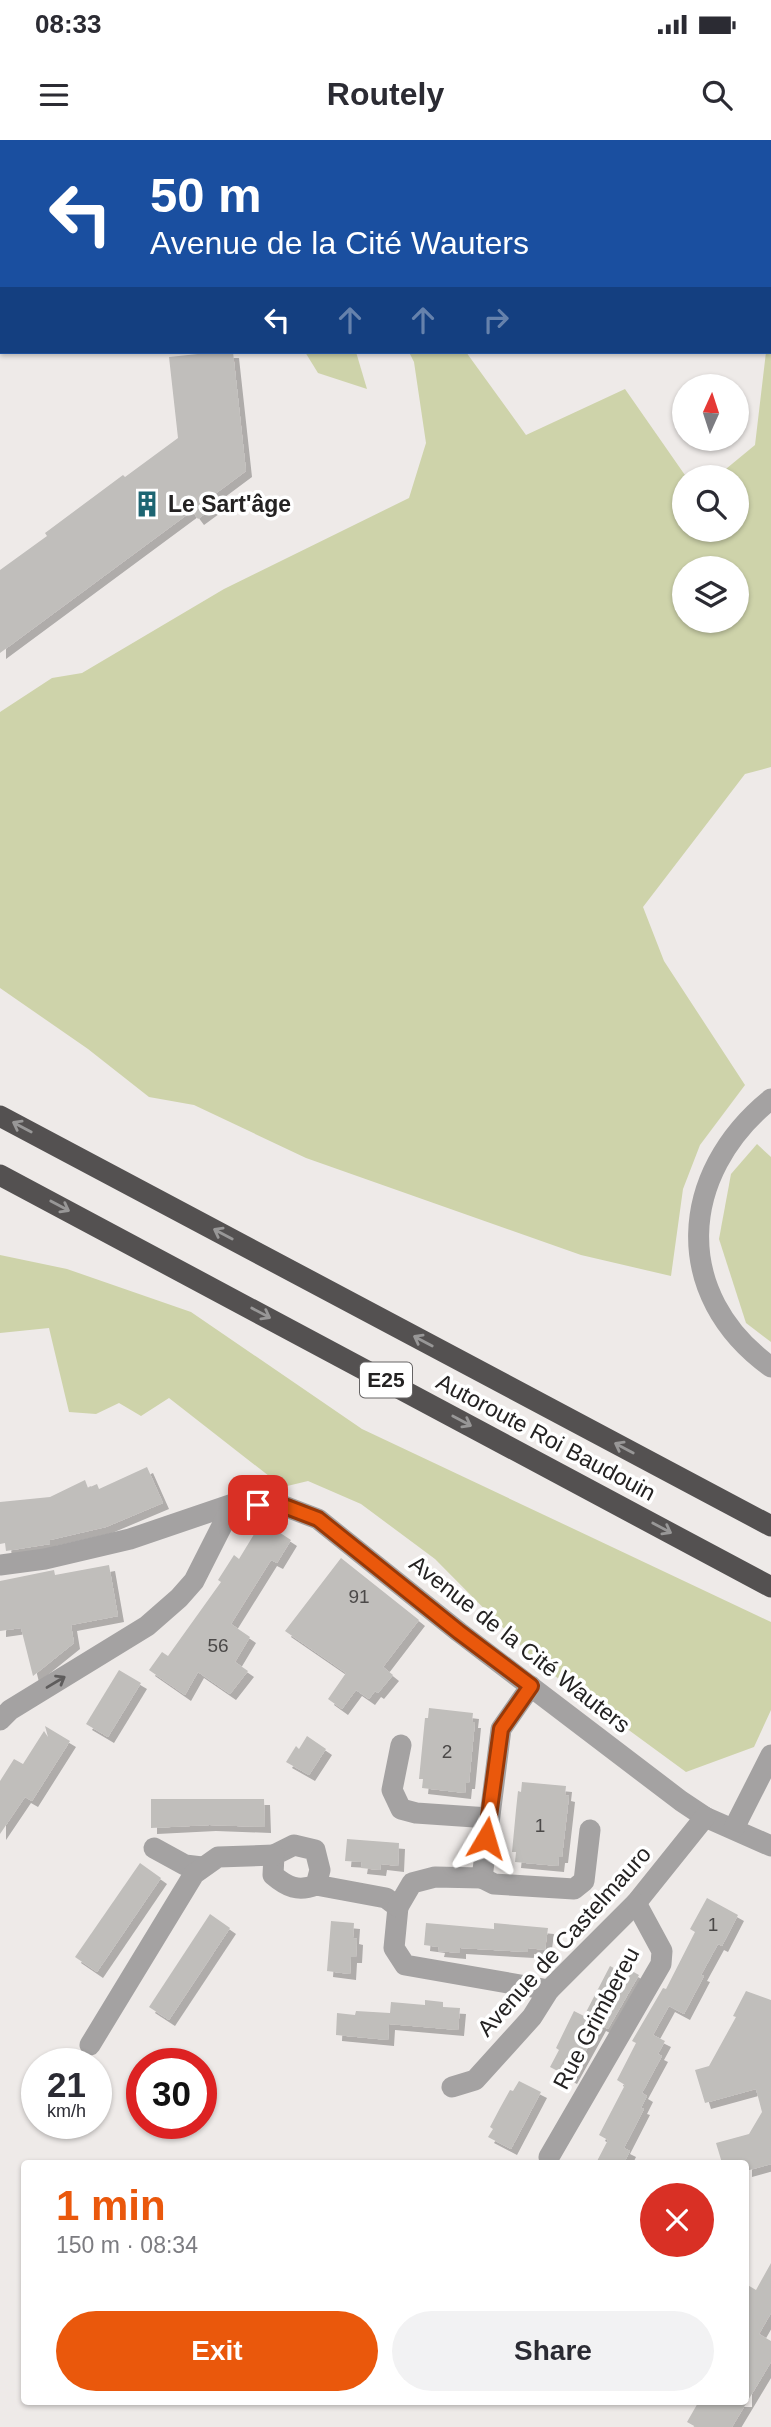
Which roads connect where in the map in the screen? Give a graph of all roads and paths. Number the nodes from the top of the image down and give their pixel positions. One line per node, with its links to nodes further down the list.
1 (771, 1100): 4 (street)
2 (0, 1116): 6 (highway, Autoroute Roi Baudouin / E25, one-way to 2)
3 (0, 1175): 8 (highway, Autoroute Roi Baudouin / E25, one-way to 8)
4 (771, 1367)
5 (233, 1504): 7 (street); 9 (street, Avenue de la Cité Wauters); 10 (street, one-way to 5)
6 (771, 1526)
7 (0, 1565)
8 (771, 1587)
9 (531, 1686): 13 (street, Avenue de la Cité Wauters); 14 (street)
10 (0, 1720)
11 (401, 1745): 14 (street)
12 (771, 1755): 15 (street)
13 (705, 1817): 15 (street, Avenue de la Cité Wauters); 23 (street, Avenue de Castelmauro)
14 (489, 1818): 21 (street)
15 (734, 1828): 17 (street, Avenue de la Cité Wauters)
16 (590, 1830): 21 (street)
17 (771, 1846)
18 (154, 1848): 20 (street)
19 (274, 1855): 20 (street); 22 (street); 22 (street)
20 (202, 1867): 26 (street)
21 (482, 1878): 24 (street)
22 (316, 1885): 24 (street)
23 (636, 1903): 25 (street, Avenue de Castelmauro); 28 (street, Rue Grimbereu)
24 (398, 1907): 25 (street)
25 (549, 1990): 27 (street, Avenue de Castelmauro)
26 (90, 2045)
27 (452, 2087)
28 (549, 2157)

